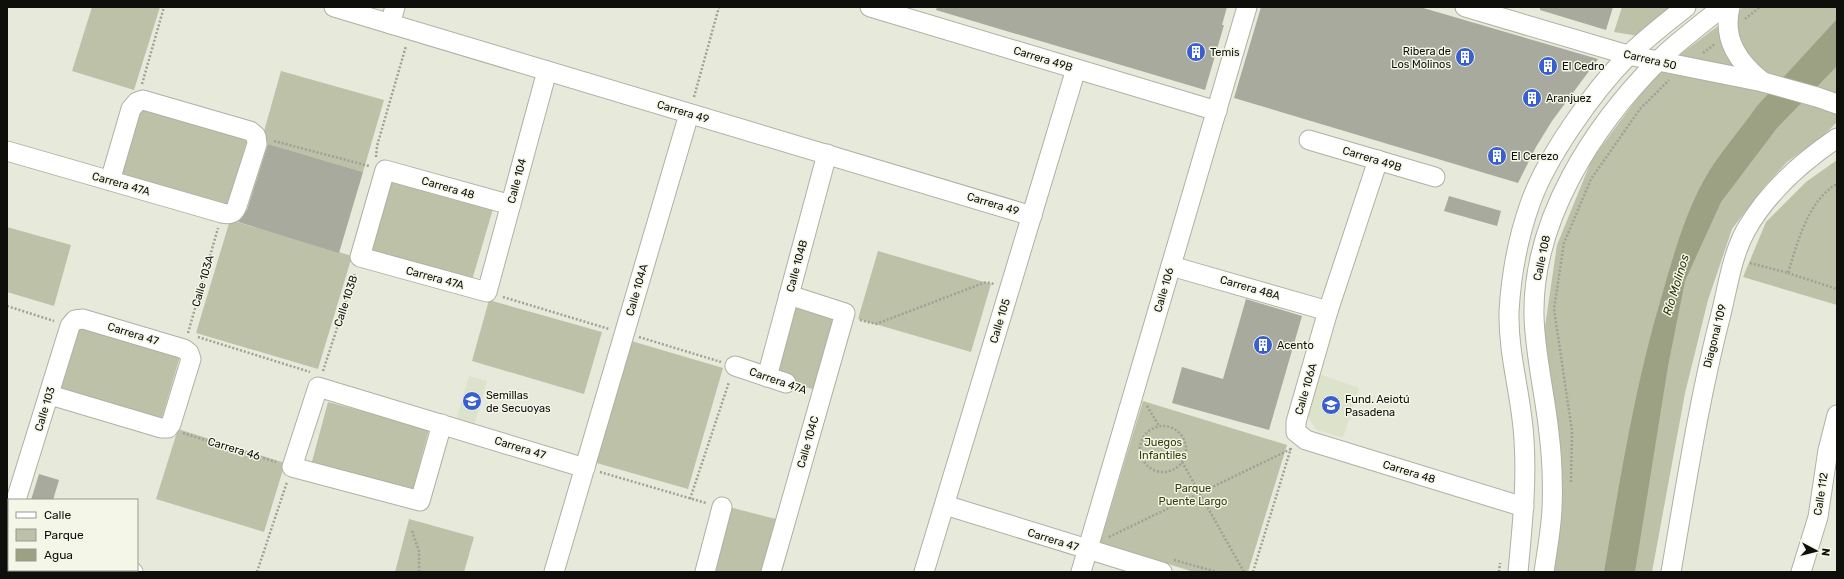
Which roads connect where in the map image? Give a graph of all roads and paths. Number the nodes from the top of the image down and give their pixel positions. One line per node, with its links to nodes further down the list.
1 (164, 7): 20 (path)
2 (334, 7): 11 (street, Carrera 49)
3 (719, 7): 23 (path)
4 (870, 7): 17 (street, Carrera 49B)
5 (1247, 7): 22 (street, Calle 106)
6 (1465, 7): 14 (street, Carrera 50)
7 (1686, 7): 14 (street)
8 (1722, 7): 15 (street, Calle 108)
9 (1730, 7): 13 (street)
10 (1760, 7): 13 (path)
11 (392, 15): 12 (street, Carrera 49)
12 (411, 30): 18 (street, Carrera 49); 30 (path)
13 (1728, 34): 16 (path); 19 (street)
14 (1628, 55): 15 (street, Carrera 50); 69 (street)
15 (1657, 62): 16 (street, Carrera 50); 85 (street, Calle 108)
16 (1683, 68): 19 (street, Carrera 50); 64 (path)
17 (1076, 69): 22 (street, Carrera 49B); 36 (street, Calle 105)
18 (547, 71): 23 (street, Carrera 49); 34 (street, Calle 104)
19 (1768, 84): 21 (street, Carrera 50)
20 (137, 102): 24 (street); 32 (street)
21 (1837, 104)
22 (1216, 111): 39 (street, Calle 106)
23 (689, 114): 28 (street, Carrera 49); 63 (street, Calle 104A)
24 (256, 136): 30 (path); 35 (street)
25 (1837, 138): 38 (street, Diagonal 109)
26 (1309, 140): 29 (street, Carrera 49B)
27 (7, 151): 32 (street, Carrera 47A)
28 (827, 154): 36 (street, Carrera 49); 44 (street, Calle 104B)
29 (1378, 160): 31 (street, Carrera 49B); 46 (street, Calle 106A)
30 (385, 170): 34 (street, Carrera 48); 37 (street)
31 (1435, 178)
32 (110, 181): 35 (street, Carrera 47A)
33 (1837, 184): 40 (path)
34 (511, 205): 43 (street, Calle 104)
35 (228, 212): 49 (path, Calle 103A)
36 (1032, 216): 41 (street, Calle 105)
37 (360, 257): 43 (street, Carrera 47A); 52 (path, Calle 103B)
38 (1735, 258): 40 (path); 86 (street, Diagonal 109)
39 (1171, 266): 46 (street, Carrera 48A); 73 (street, Calle 106)
40 (1788, 274): 42 (path)
41 (1010, 289): 48 (path); 68 (street, Calle 105)
42 (1837, 289)
43 (487, 292)
44 (789, 296): 51 (street, Calle 104B); 78 (street, Calle 104C)
45 (7, 306): 47 (path)
46 (1328, 311): 60 (street, Calle 106A)
47 (73, 323): 49 (street, Carrera 47); 54 (street, Calle 103)
48 (876, 324)
49 (187, 346): 52 (path); 59 (street)
50 (734, 366): 51 (street, Carrera 47A); 67 (path)
51 (767, 377): 53 (street, Carrera 47A)
52 (320, 381): 57 (street, Carrera 47); 62 (street)
53 (786, 383)
54 (50, 395): 59 (street); 66 (street, Calle 103)
55 (1146, 403): 58 (path)
56 (1837, 414): 87 (street, Calle 112)
57 (442, 424): 62 (street); 63 (street, Carrera 47)
58 (1159, 426): 61 (path); 61 (path)
59 (168, 428): 62 (path, Carrera 46)
60 (1294, 440): 65 (path); 69 (street, Carrera 48); 83 (path)
61 (1182, 462): 65 (path)
62 (292, 467): 74 (path)
63 (585, 468): 67 (path); 76 (street, Calle 104A)
64 (1571, 484)
65 (1199, 494): 72 (path); 82 (path)
66 (16, 499)
67 (690, 499): 70 (path)
68 (944, 505): 73 (street, Carrera 47); 79 (street, Calle 105)
69 (1524, 506): 84 (street)
70 (722, 507): 77 (street)
71 (412, 530): 75 (path)
72 (1105, 540)
73 (1087, 550): 80 (street, Calle 106); 81 (street, Carrera 47)
74 (257, 572)
75 (419, 572)
76 (554, 572)
77 (705, 572)
78 (771, 572)
79 (924, 572)
80 (1081, 572)
81 (1162, 572)
82 (1244, 572)
83 (1253, 572)
84 (1518, 572)
85 (1544, 572)
86 (1671, 572)
87 (1801, 572)

